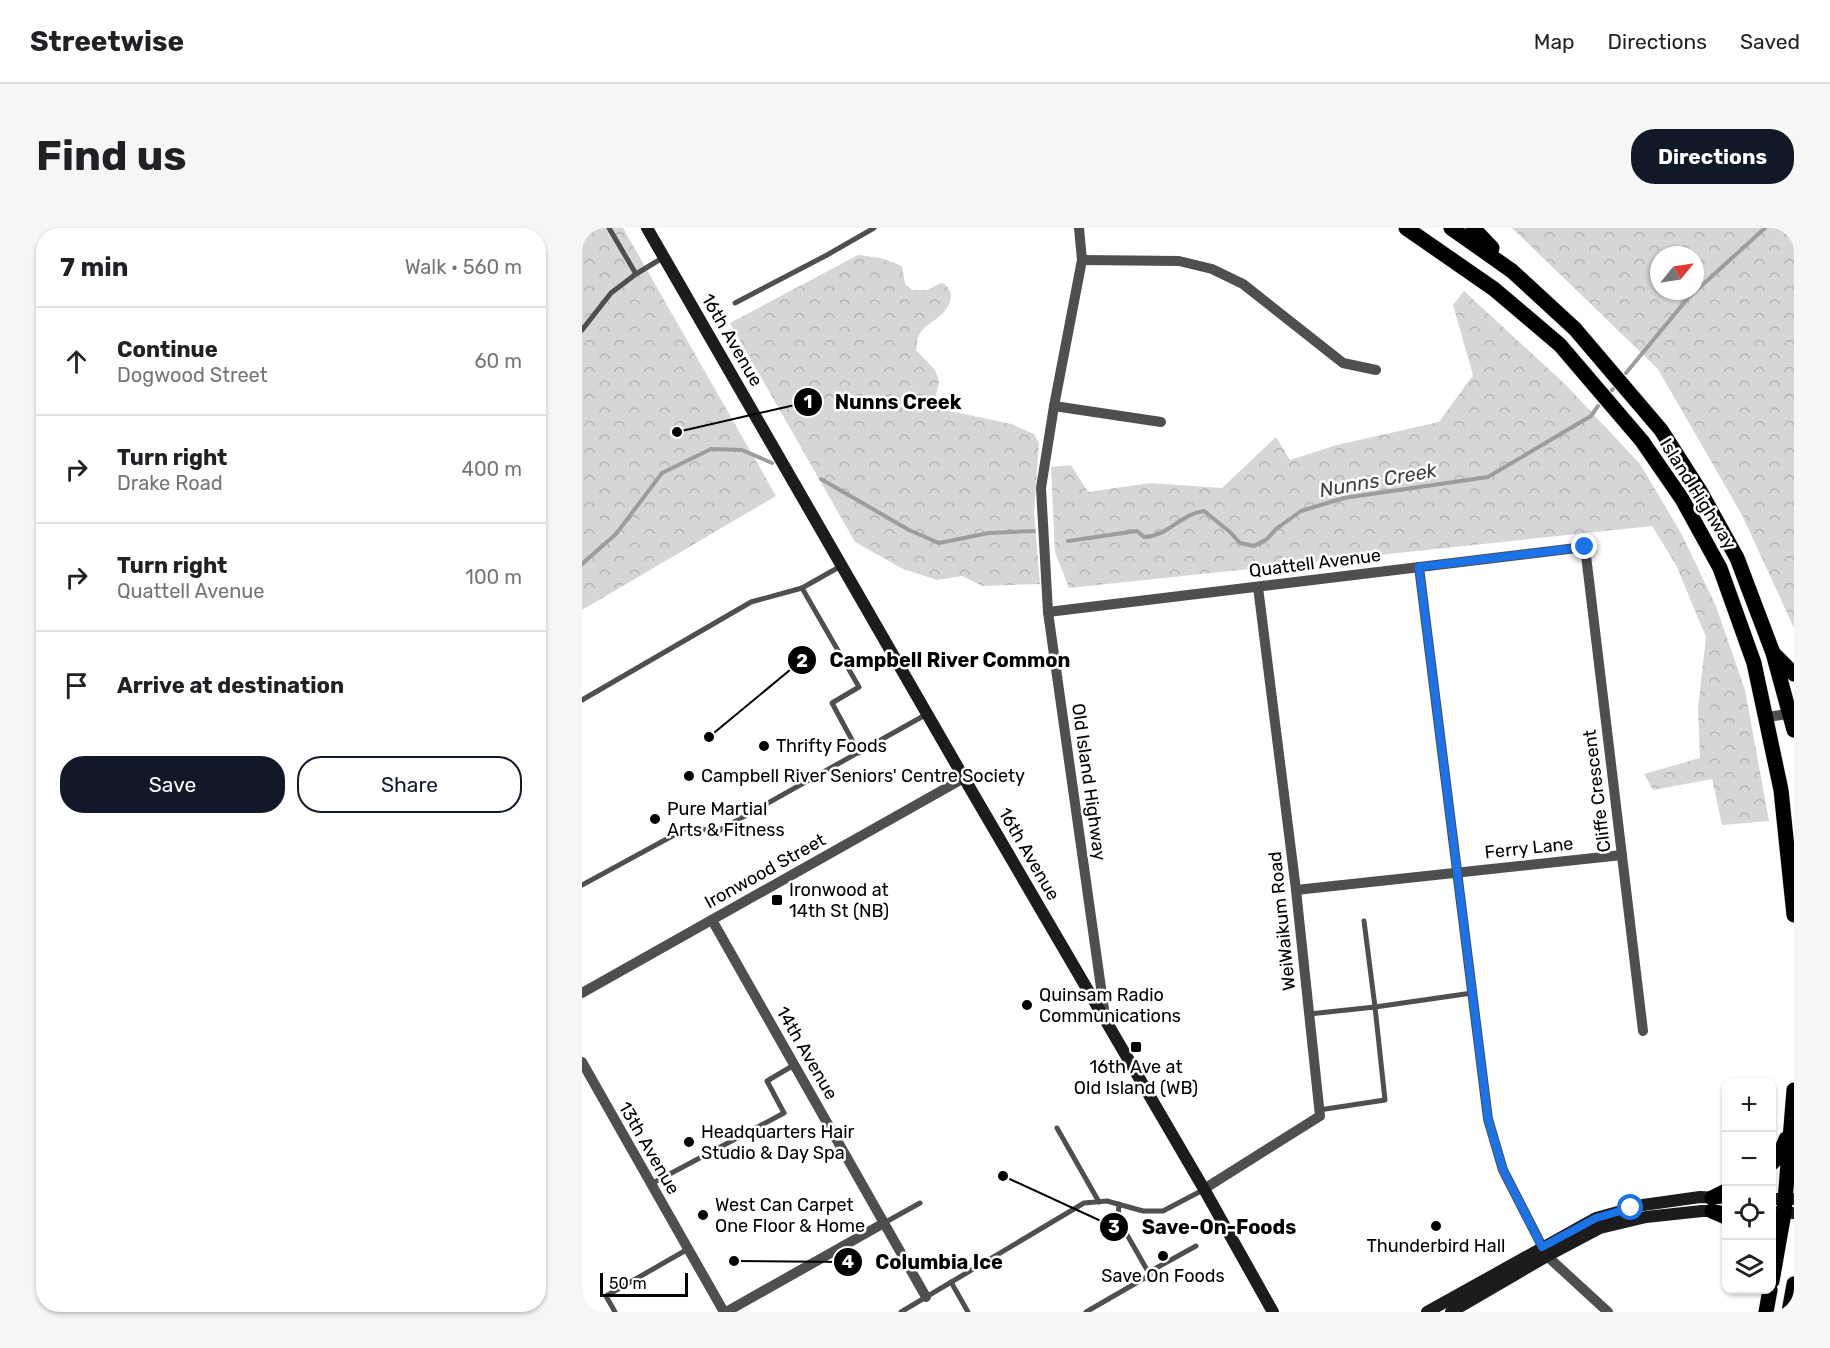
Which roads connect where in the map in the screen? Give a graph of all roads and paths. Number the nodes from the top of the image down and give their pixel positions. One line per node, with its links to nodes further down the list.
1 (609, 228): 11 (lane)
2 (647, 228): 8 (street, 16th Avenue)
3 (874, 228): 12 (lane)
4 (1079, 228): 9 (street, Old Island Highway)
5 (1406, 228): 28 (main road, Island Highway)
6 (1451, 228): 10 (main road, Island Highway)
7 (1473, 228): 10 (main road)
8 (664, 257): 11 (lane); 18 (street, 16th Avenue)
9 (1082, 260): 14 (street); 15 (street, Old Island Highway)
10 (1512, 271): 23 (main road, Island Highway)
11 (636, 274): 13 (lane)
12 (735, 303)
13 (582, 330)
14 (1376, 370)
15 (1054, 406): 16 (street); 22 (street, Old Island Highway)
16 (1161, 422)
17 (1585, 547): 19 (street, Quattell Avenue); 32 (street, Cliffe Crescent)
18 (841, 565): 21 (lane); 26 (street, 16th Avenue)
19 (1419, 567): 20 (street, Quattell Avenue); 33 (street)
20 (1258, 587): 22 (street, Quattell Avenue); 35 (street, WeiWaikum Road)
21 (802, 588): 25 (lane); 30 (lane)
22 (1048, 612): 43 (street, Old Island Highway)
23 (1773, 653): 24 (main road); 27 (main road, Island Highway)
24 (1794, 674)
25 (582, 700)
26 (927, 714): 30 (lane); 31 (street, 16th Avenue)
27 (1792, 714): 28 (street); 29 (main road, Island Highway)
28 (1767, 717): 36 (main road, Island Highway)
29 (1794, 730)
30 (859, 753): 34 (lane)
31 (964, 778): 37 (street, Ironwood Street); 43 (street, 16th Avenue)
32 (1622, 855): 33 (street, Ferry Lane); 44 (street, Cliffe Crescent)
33 (1457, 872): 35 (street, Ferry Lane); 40 (street)
34 (582, 885)
35 (1296, 890): 42 (street, WeiWaikum Road)
36 (1794, 915)
37 (712, 920): 39 (street, Ironwood Street); 46 (street, 14th Avenue)
38 (1364, 921): 41 (lane)
39 (582, 993)
40 (1472, 993): 41 (lane); 63 (street)
41 (1375, 1007): 42 (lane); 48 (lane)
42 (1309, 1014): 48 (street, WeiWaikum Road)
43 (1105, 1019): 53 (street, 16th Avenue)
44 (1643, 1031)
45 (582, 1062): 52 (street, 13th Avenue)
46 (795, 1065): 52 (lane); 59 (street, 14th Avenue)
47 (1794, 1090): 49 (main road)
48 (1319, 1110): 53 (street)
49 (1791, 1125): 51 (main road); 57 (main road)
50 (1057, 1128): 54 (lane)
51 (1776, 1159)
52 (651, 1184): 61 (street, 13th Avenue)
53 (1204, 1189): 56 (lane); 75 (street, 16th Avenue)
54 (1100, 1202): 56 (lane); 65 (lane)
55 (920, 1203): 59 (lane)
56 (1119, 1204): 64 (lane)
57 (1783, 1206): 62 (main road)
58 (1721, 1207): 63 (street)
59 (884, 1223): 68 (street, 14th Avenue); 71 (street)
60 (1196, 1246): 64 (lane)
61 (688, 1249): 70 (lane); 71 (street, 13th Avenue)
62 (1776, 1249)
63 (1545, 1251): 76 (street); 77 (street); 78 (street)
64 (1149, 1272): 74 (lane)
65 (951, 1282): 68 (lane); 73 (lane)
66 (1794, 1284): 80 (main road)
67 (1769, 1294): 79 (main road)
68 (926, 1297): 72 (lane)
69 (1794, 1303): 80 (main road)
70 (615, 1312)
71 (725, 1312)
72 (901, 1312)
73 (968, 1312)
74 (1086, 1312)
75 (1273, 1312)
76 (1427, 1312)
77 (1451, 1312)
78 (1608, 1312)
79 (1766, 1312)
80 (1790, 1312)

